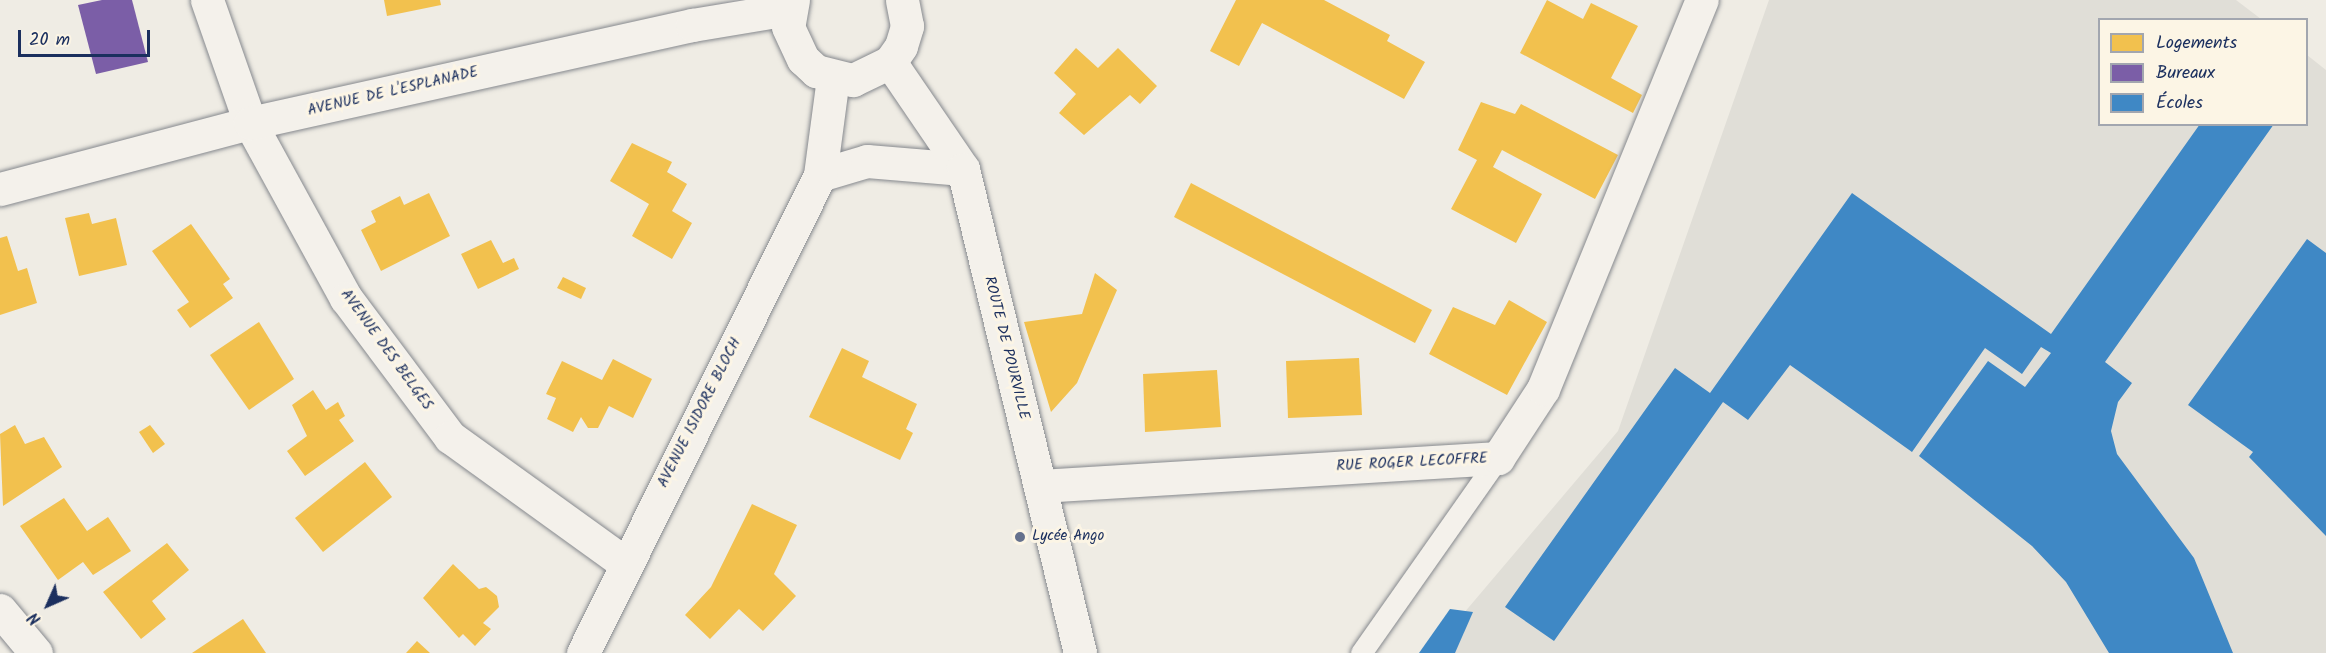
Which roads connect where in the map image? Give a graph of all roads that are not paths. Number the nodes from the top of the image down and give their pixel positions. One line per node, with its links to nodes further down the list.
1 (207, 0): 7 (street, AVENUE DES BELGES)
2 (902, 0): 5 (street)
3 (1702, 0): 11 (street, RUE ROGER LECOFFRE)
4 (791, 5): 6 (street); 7 (street, AVENUE DE L'ESPLANADE)
5 (890, 62): 6 (street); 8 (street, ROUTE DE POURVILLE)
6 (833, 78): 9 (street, AVENUE ISIDORE BLOCH)
7 (250, 123): 10 (street, AVENUE DE L'ESPLANADE); 13 (street, AVENUE DES BELGES)
8 (963, 169): 9 (street); 12 (street, ROUTE DE POURVILLE)
9 (820, 175): 13 (street, AVENUE ISIDORE BLOCH)
10 (0, 189)
11 (1498, 458): 12 (street, RUE ROGER LECOFFRE); 18 (lane)
12 (1040, 486): 17 (street, ROUTE DE POURVILLE)
13 (625, 563): 16 (street, AVENUE ISIDORE BLOCH)
14 (0, 609): 15 (street)
15 (36, 653)
16 (583, 653)
17 (1080, 653)
18 (1361, 653)

